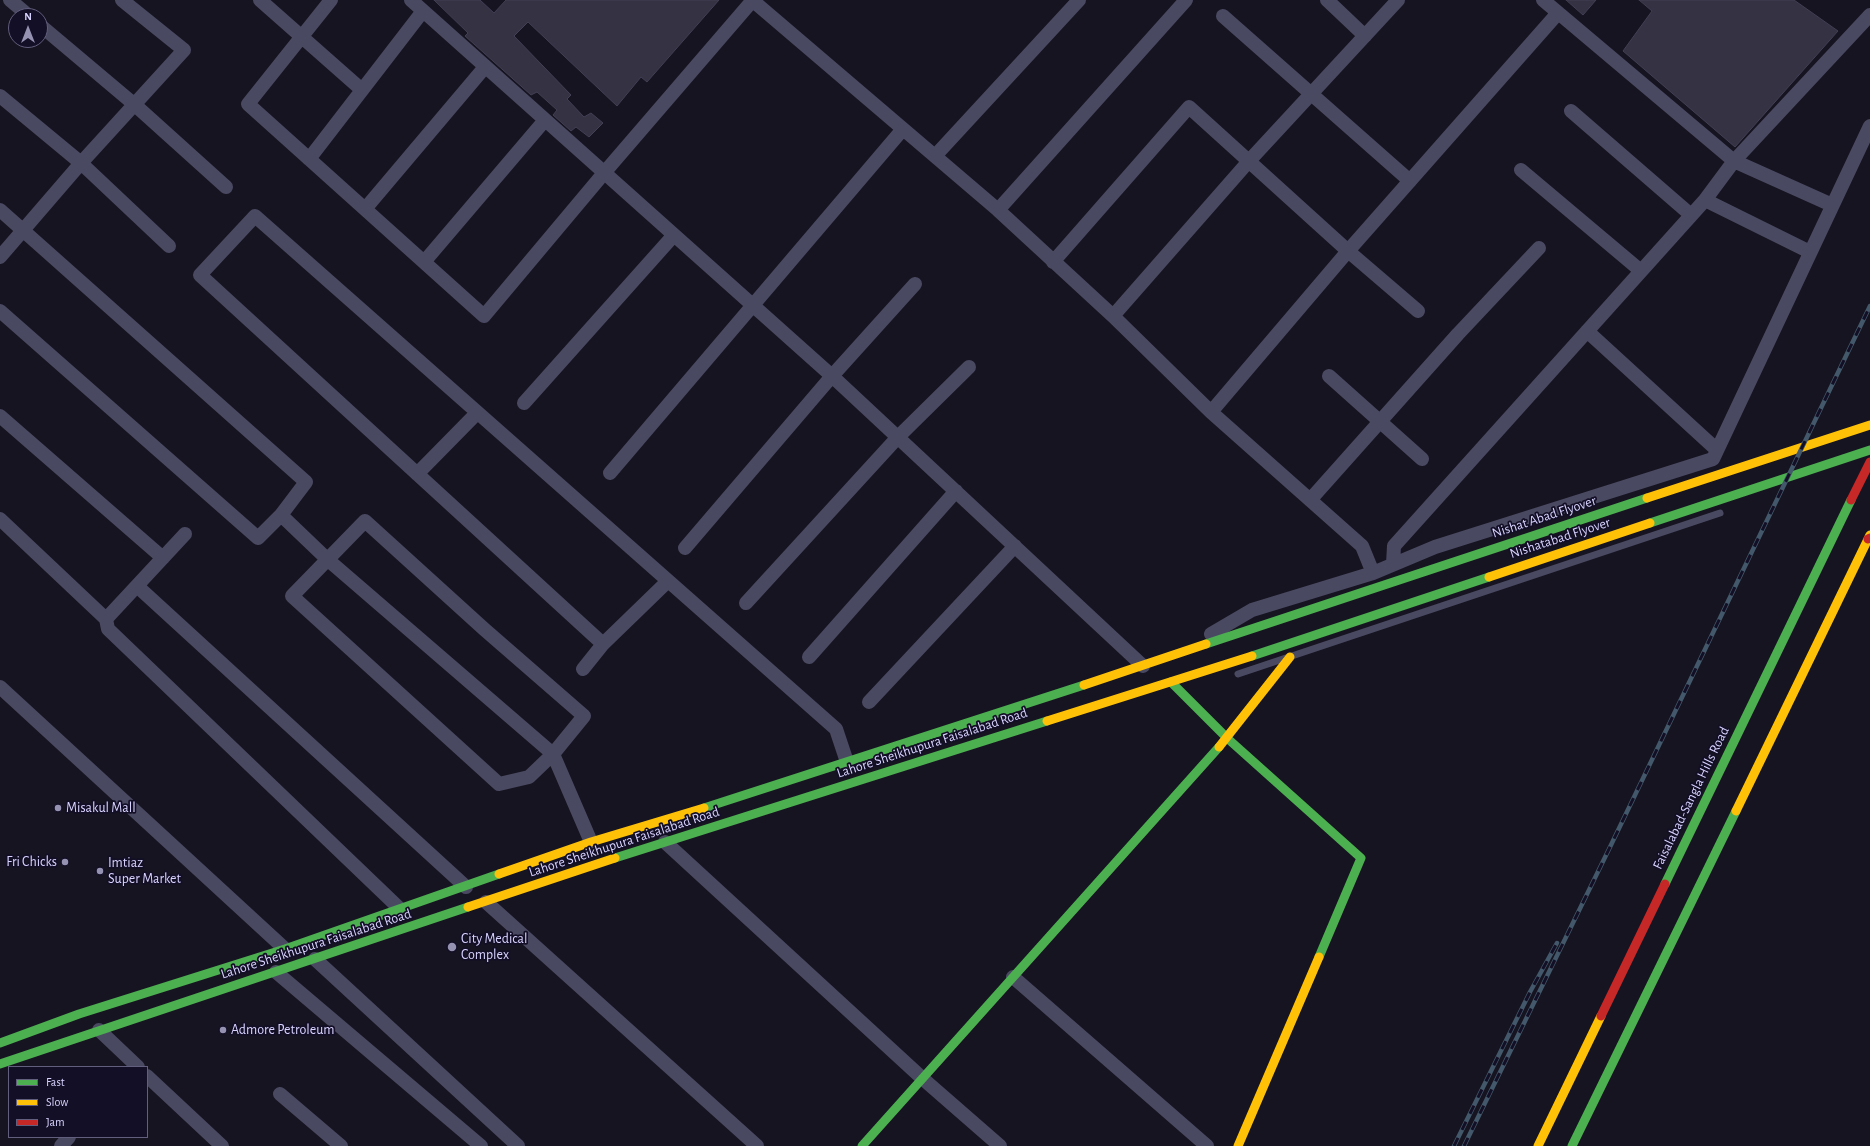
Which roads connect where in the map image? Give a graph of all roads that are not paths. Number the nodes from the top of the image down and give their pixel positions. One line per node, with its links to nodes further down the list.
1 (10, 0): 12 (street)
2 (122, 0): 24 (street)
3 (260, 0): 19 (street)
4 (331, 0): 19 (street)
5 (411, 0): 13 (street)
6 (753, 0): 28 (street); 35 (street)
7 (1079, 0): 29 (street)
8 (1186, 0): 42 (street)
9 (1327, 0): 18 (street)
10 (1398, 0): 18 (street)
11 (1543, 0): 14 (street)
12 (20, 8)
13 (423, 11): 20 (street); 21 (street)
14 (1558, 13): 32 (street); 36 (street)
15 (1870, 15): 32 (street)
16 (1223, 16): 22 (street)
17 (48, 32): 24 (street)
18 (1365, 36): 22 (street)
19 (302, 37): 21 (street); 30 (street)
20 (485, 67): 26 (street); 40 (street)
21 (362, 90): 30 (street)
22 (1311, 94): 31 (street); 36 (street)
23 (0, 96): 33 (street)
24 (135, 104): 33 (street); 37 (street)
25 (1571, 111): 43 (street)
26 (545, 120): 35 (street); 51 (street)
27 (1870, 126): 39 (street)
28 (903, 129): 29 (street); 55 (street)
29 (935, 156): 42 (street)
30 (309, 159): 40 (street)
31 (1249, 161): 48 (street); 52 (street); 58 (street)
32 (1734, 161): 38 (street); 39 (street)
33 (81, 163): 44 (street); 46 (street)
34 (1520, 170): 53 (street)
35 (604, 173): 45 (street); 51 (street)
36 (1410, 181): 48 (street)
37 (226, 187)
38 (1705, 200): 43 (street); 49 (street)
39 (1832, 205): 49 (street)
40 (365, 209): 51 (street)
41 (0, 210): 44 (street)
42 (998, 210): 52 (street)
43 (1691, 215): 53 (street)
44 (22, 230): 50 (street); 79 (street)
45 (674, 234): 55 (street); 63 (street)
46 (169, 246)
47 (1539, 248): 67 (street)
48 (1348, 251): 57 (street); 64 (street)
49 (1810, 252): 70 (street)
50 (0, 257)
51 (424, 262)
52 (1053, 262): 58 (street)
53 (1641, 271): 59 (street)
54 (915, 284): 61 (street)
55 (753, 304): 61 (street); 74 (street)
56 (0, 311): 79 (street)
57 (1418, 311)
58 (1112, 316): 64 (street)
59 (1587, 331): 70 (street); 87 (street)
60 (969, 368): 69 (street)
61 (832, 376): 69 (street); 84 (street)
62 (1329, 376): 67 (street)
63 (524, 403)
64 (1211, 412): 77 (street)
65 (477, 413): 75 (street); 75 (street); 89 (street)
66 (0, 416): 85 (street)
67 (1380, 421): 72 (street); 77 (street)
68 (1870, 425): 93 (main road, Nishat Abad Flyover)
69 (898, 437): 76 (street); 91 (street)
70 (1717, 450): 87 (street)
71 (1870, 450): 95 (main road, Nishatabad Flyover)
72 (1422, 459)
73 (1870, 462): 135 (main road, Faisalabad-Sangla Hills Road)
74 (610, 473)
75 (417, 474): 94 (street)
76 (956, 491): 83 (street); 97 (street)
77 (1310, 500): 88 (street)
78 (1720, 512): 96 (lane)
79 (281, 515): 86 (street)
80 (0, 520): 92 (street)
81 (185, 534): 85 (street)
82 (1869, 537): 136 (main road)
83 (1015, 546): 99 (street); 104 (street)
84 (685, 548)
85 (163, 558): 90 (street)
86 (327, 559): 106 (street); 106 (street); 106 (street)
87 (1394, 564): 88 (street)
88 (1373, 573): 98 (street)
89 (668, 581): 94 (street); 107 (street)
90 (137, 586): 92 (street); 110 (street)
91 (746, 603)
92 (106, 619): 112 (street)
93 (1227, 636): 98 (main road, Lahore Sheikhupura Faisalabad Road)
94 (603, 644): 100 (street)
95 (1259, 654): 102 (main road, Lahore Sheikhupura Faisalabad Road)
96 (1290, 656): 101 (lane); 105 (main road)
97 (809, 657)
98 (1171, 657): 99 (main road, Lahore Sheikhupura Faisalabad Road)
99 (1143, 666): 107 (main road, Lahore Sheikhupura Faisalabad Road)
100 (583, 669)
101 (1238, 674)
102 (1170, 682): 105 (main road); 109 (main road, Lahore Sheikhupura Faisalabad Road)
103 (0, 687): 113 (street)
104 (869, 702)
105 (1227, 738): 116 (main road); 134 (main road)
106 (553, 754): 108 (street)
107 (847, 762): 108 (main road, Lahore Sheikhupura Faisalabad Road)
108 (591, 842): 110 (main road, Lahore Sheikhupura Faisalabad Road)
109 (665, 842): 111 (main road, Lahore Sheikhupura Faisalabad Road); 122 (street)
110 (466, 887): 112 (main road, Lahore Sheikhupura Faisalabad Road)
111 (486, 902): 114 (main road, Lahore Sheikhupura Faisalabad Road); 130 (street)
112 (399, 908): 113 (main road, Lahore Sheikhupura Faisalabad Road)
113 (286, 949): 118 (main road, Lahore Sheikhupura Faisalabad Road)
114 (315, 959): 115 (main road, Lahore Sheikhupura Faisalabad Road); 129 (street)
115 (276, 972): 117 (main road, Lahore Sheikhupura Faisalabad Road); 128 (street)
116 (1013, 977): 122 (main road); 133 (street)
117 (99, 1030): 119 (street); 120 (main road, Lahore Sheikhupura Faisalabad Road)
118 (0, 1043)
119 (137, 1066)
120 (3, 1067)
121 (148, 1077): 126 (street)
122 (922, 1078): 131 (main road); 132 (street)
123 (280, 1094): 127 (street)
124 (67, 1138): 125 (street)
125 (61, 1146)
126 (222, 1146)
127 (340, 1146)
128 (481, 1146)
129 (518, 1146)
130 (757, 1146)
131 (862, 1146)
132 (1000, 1146)
133 (1207, 1146)
134 (1238, 1146)
135 (1538, 1146)
136 (1572, 1146)

